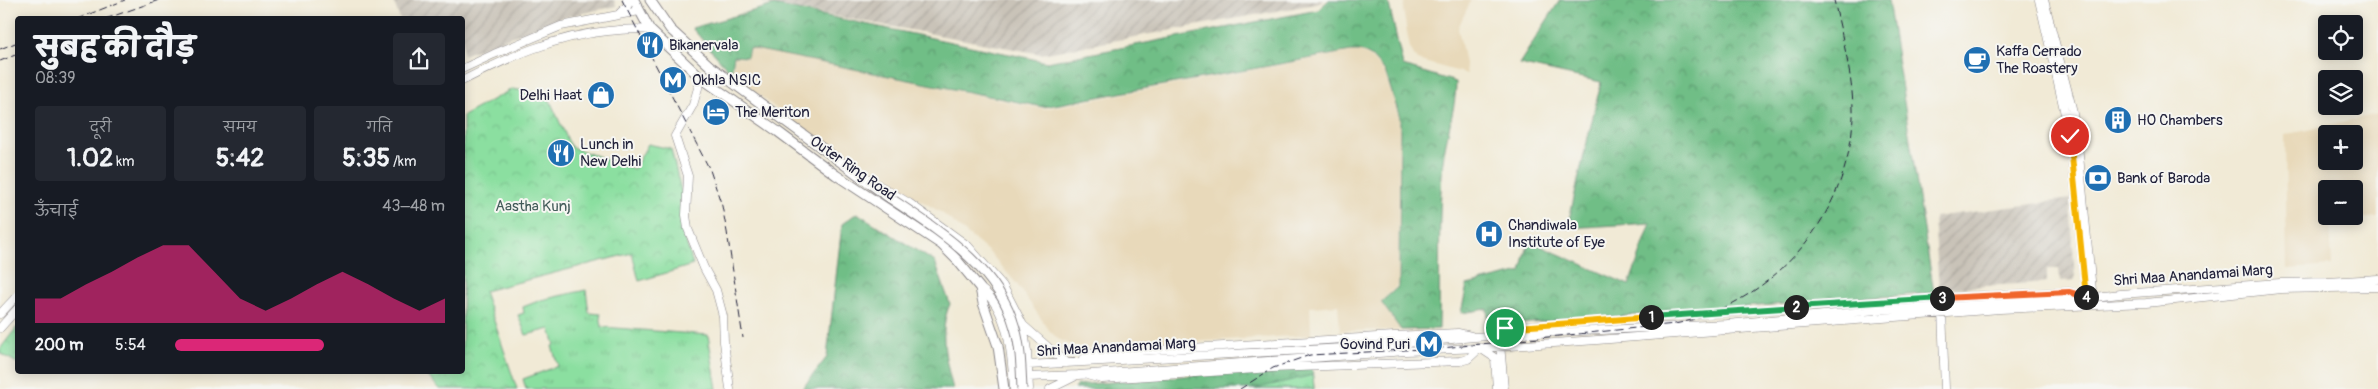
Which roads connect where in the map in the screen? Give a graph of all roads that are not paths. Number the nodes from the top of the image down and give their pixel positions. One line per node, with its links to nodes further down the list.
1 (632, 0): 5 (main road, Outer Ring Road); 6 (main road)
2 (2039, 0): 11 (main road)
3 (2044, 0): 11 (main road)
4 (652, 2): 12 (main road, Outer Ring Road)
5 (639, 11): 6 (main road); 7 (main road, Outer Ring Road)
6 (617, 16): 8 (main road)
7 (650, 30): 9 (main road, Outer Ring Road); 10 (main road)
8 (465, 68)
9 (701, 78): 15 (main road, Outer Ring Road); 36 (main road)
10 (465, 80)
11 (2075, 146): 19 (main road)
12 (860, 178): 24 (main road); 39 (main road, Outer Ring Road, bridge)
13 (2378, 278): 19 (main road, Shri Maa Anandamai Marg)
14 (2378, 287): 19 (main road, Shri Maa Anandamai Marg)
15 (980, 288): 25 (main road); 37 (main road, Outer Ring Road)
16 (15, 298): 23 (main road)
17 (1938, 298): 18 (main road); 20 (main road); 21 (main road)
18 (2007, 298): 19 (main road, Shri Maa Anandamai Marg); 21 (main road, Shri Maa Anandamai Marg)
19 (2089, 300): 21 (main road, Shri Maa Anandamai Marg)
20 (1877, 306): 21 (main road, Shri Maa Anandamai Marg); 28 (main road, Shri Maa Anandamai Marg); 28 (main road)
21 (1939, 310): 29 (main road, Shri Maa Anandamai Marg); 44 (main road); 45 (main road)
22 (15, 311): 27 (main road)
23 (0, 314)
24 (1019, 317): 25 (main road); 26 (main road)
25 (1003, 323): 33 (main road)
26 (1022, 325): 31 (main road); 32 (main road)
27 (0, 328)
28 (1499, 334): 29 (main road); 31 (main road, Shri Maa Anandamai Marg)
29 (1500, 347): 30 (main road, Shri Maa Anandamai Marg); 43 (main road)
30 (1480, 348): 34 (main road, Shri Maa Anandamai Marg); 34 (main road); 42 (main road)
31 (1066, 363): 32 (main road, Shri Maa Anandamai Marg)
32 (1028, 365): 33 (main road, Shri Maa Anandamai Marg); 35 (main road)
33 (1013, 370): 35 (main road, Shri Maa Anandamai Marg); 38 (main road)
34 (1082, 374): 35 (main road, Shri Maa Anandamai Marg); 41 (main road)
35 (1028, 377): 40 (main road)
36 (730, 389)
37 (1004, 389)
38 (1014, 389)
39 (1022, 389)
40 (1029, 389)
41 (1050, 389)
42 (1496, 389)
43 (1504, 389)
44 (1941, 389)
45 (1945, 389)

